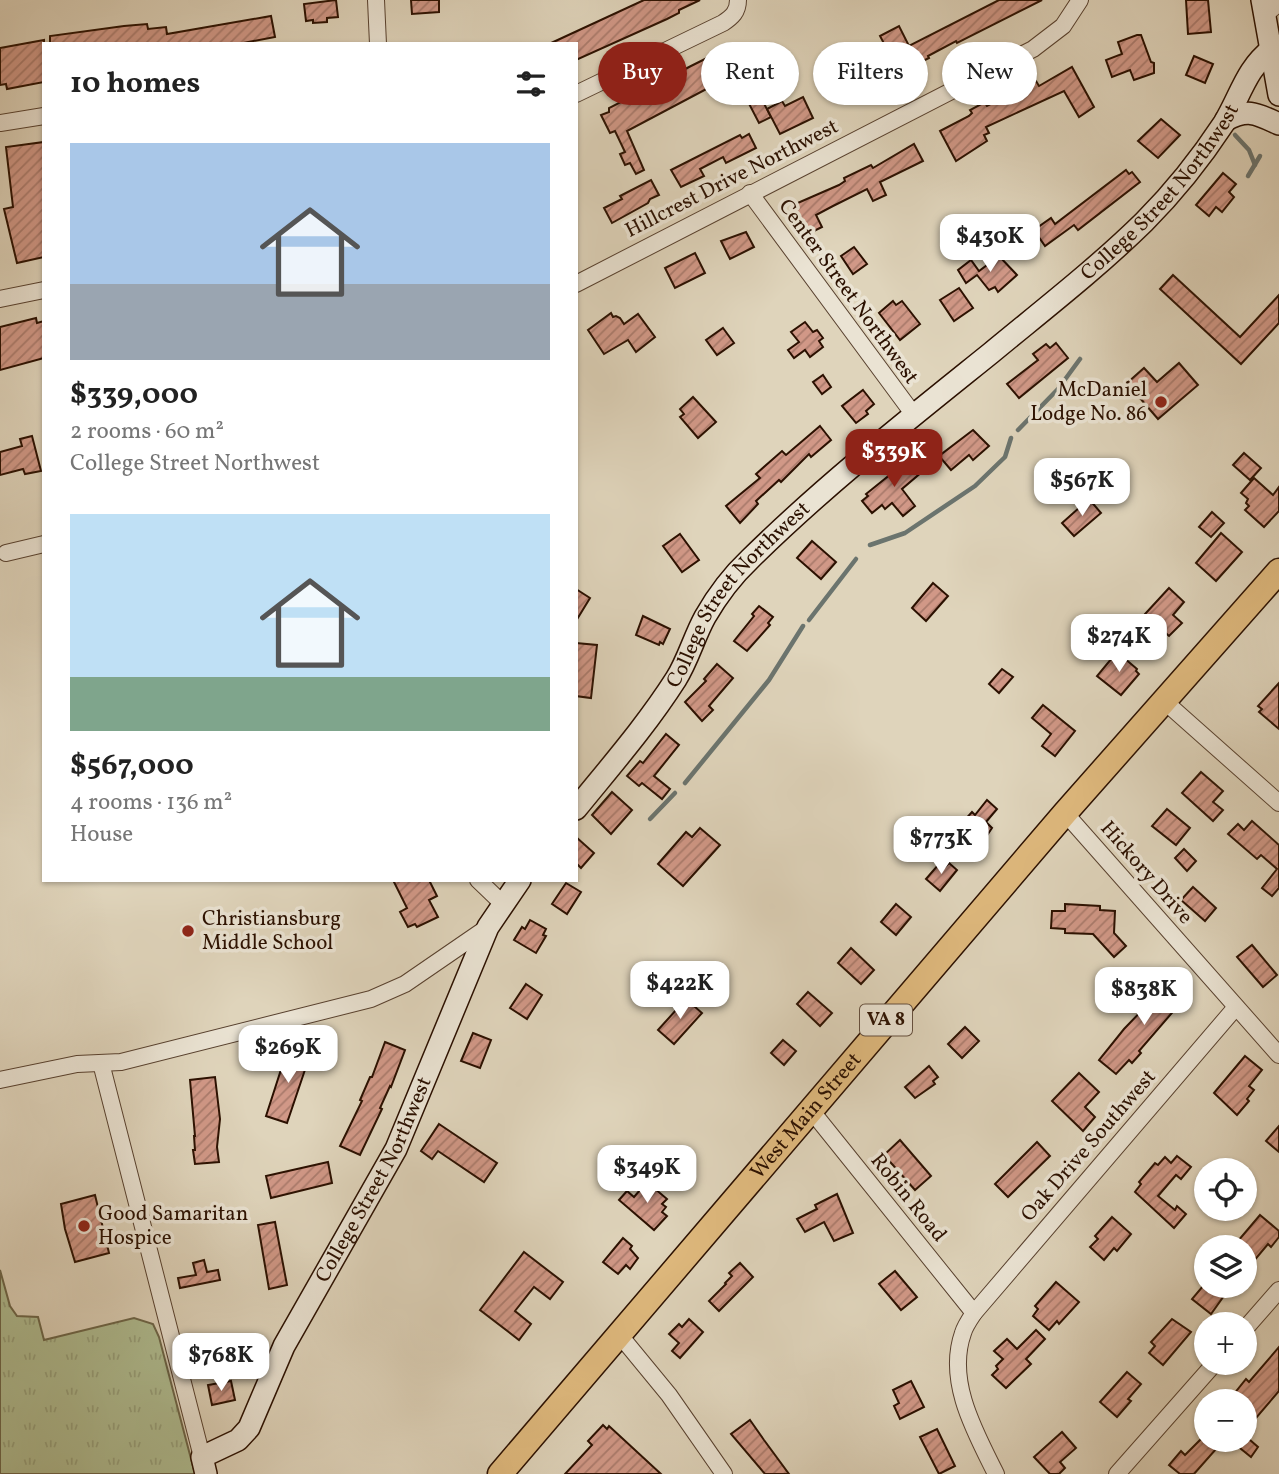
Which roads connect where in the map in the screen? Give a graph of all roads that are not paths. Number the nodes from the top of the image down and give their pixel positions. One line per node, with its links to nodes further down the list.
1 (376, 0): 5 (street)
2 (738, 0): 7 (street)
3 (1080, 0): 13 (street, Hillcrest Drive Northwest)
4 (1269, 6): 6 (street)
5 (378, 42)
6 (1272, 49): 8 (street); 10 (street, College Street Northwest)
7 (578, 93)
8 (1279, 95)
9 (42, 116): 11 (street)
10 (1226, 120): 12 (street); 17 (street, College Street Northwest)
11 (0, 123)
12 (1279, 124)
13 (750, 193): 14 (street, Hillcrest Drive Northwest); 17 (street, Center Street Northwest)
14 (578, 283)
15 (42, 290): 16 (street)
16 (0, 299)
17 (914, 415): 23 (street, College Street Northwest)
18 (42, 544): 19 (street)
19 (6, 553)
20 (1279, 572): 21 (main road, West Main Street / VA 8)
21 (1163, 700): 22 (street); 24 (main road, West Main Street / VA 8)
22 (1279, 803)
23 (578, 807)
24 (1065, 813): 29 (street, Hickory Drive); 33 (main road, West Main Street / VA 8)
25 (480, 882): 27 (street)
26 (519, 882): 27 (street, College Street Northwest)
27 (503, 904): 28 (street, College Street Northwest)
28 (488, 927): 31 (street); 39 (street, College Street Northwest)
29 (1236, 1007): 30 (street, Hickory Drive); 35 (street, Oak Drive Southwest)
30 (1279, 1055)
31 (101, 1063): 32 (street); 39 (street)
32 (0, 1080)
33 (810, 1109): 35 (street, Robin Road); 37 (main road, West Main Street / VA 8)
34 (1279, 1290): 36 (street)
35 (974, 1313): 42 (street, Oak Drive Southwest)
36 (1257, 1315)
37 (618, 1333): 40 (main road, West Main Street / VA 8); 41 (street)
38 (1204, 1375): 43 (street)
39 (204, 1465)
40 (500, 1474)
41 (724, 1474)
42 (996, 1474)
43 (1117, 1474)

